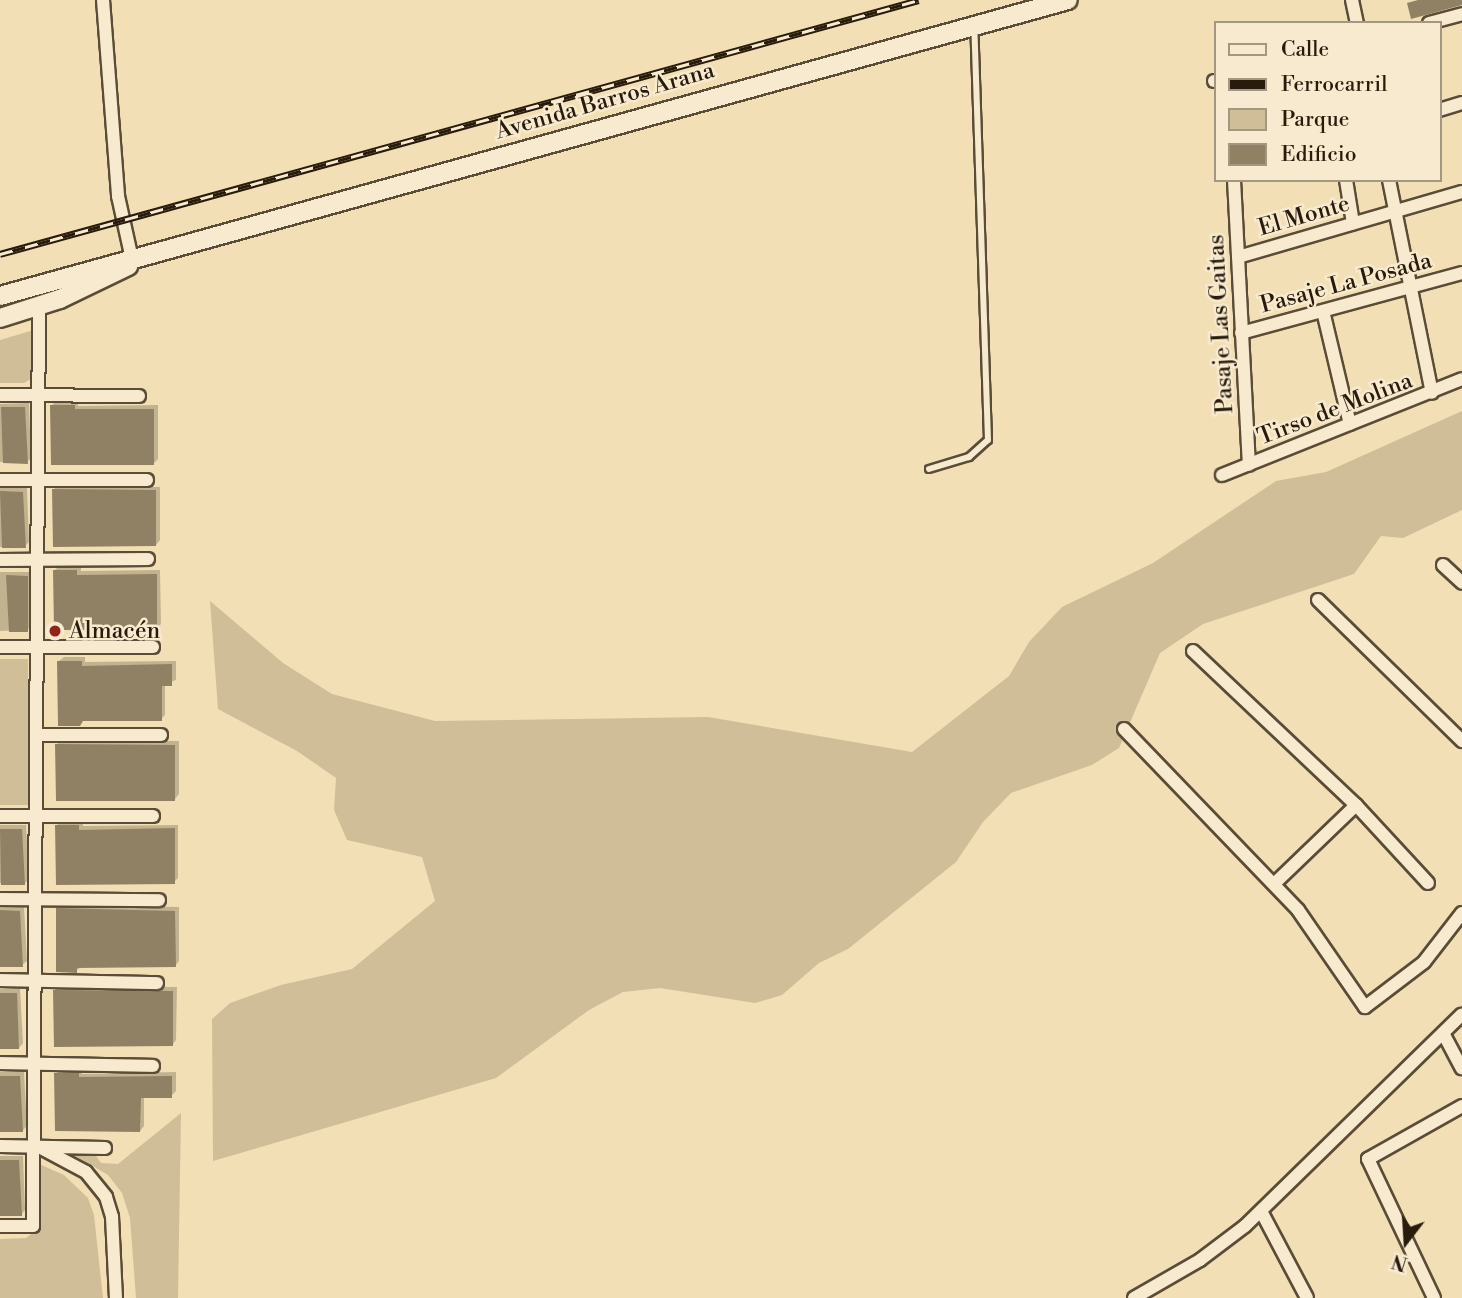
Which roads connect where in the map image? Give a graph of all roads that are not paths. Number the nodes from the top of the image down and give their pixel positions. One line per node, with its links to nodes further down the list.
1 (103, 0): 18 (street)
2 (1068, 0): 7 (main road, Avenida Barros Arana)
3 (1352, 0): 5 (street)
4 (1462, 14): 6 (street)
5 (1357, 21)
6 (1436, 21)
7 (974, 24): 16 (main road, Avenida Barros Arana); 34 (lane)
8 (1462, 103): 9 (street)
9 (1441, 109)
10 (1234, 182): 17 (street, Pasaje Las Gaitas)
11 (1346, 182): 15 (street)
12 (1389, 182): 14 (street)
13 (1462, 192): 14 (street, El Monte)
14 (1396, 211): 15 (street, El Monte); 21 (street)
15 (1353, 223): 17 (street, El Monte)
16 (156, 252): 18 (main road, Avenida Barros Arana); 23 (main road, Avenida Barros Arana)
17 (1238, 257): 26 (street, Pasaje Las Gaitas)
18 (132, 259): 20 (main road, Avenida Barros Arana)
19 (1462, 273): 21 (street, Pasaje La Posada)
20 (54, 281): 22 (main road, Avenida Barros Arana); 23 (main road)
21 (1413, 289): 24 (street, Pasaje La Posada); 28 (street)
22 (0, 296)
23 (39, 307): 25 (main road, Avenida Barros Arana); 30 (street)
24 (1323, 311): 26 (street, Pasaje La Posada); 32 (street)
25 (0, 318)
26 (1241, 333): 33 (street, Pasaje Las Gaitas)
27 (1462, 379): 28 (street, Tirso de Molina)
28 (1432, 393): 32 (street, Tirso de Molina)
29 (0, 395): 30 (street)
30 (38, 396): 31 (street); 37 (street)
31 (139, 396)
32 (1350, 424): 33 (street, Tirso de Molina)
33 (1249, 465): 35 (street, Tirso de Molina)
34 (929, 469)
35 (1222, 475)
36 (0, 480): 37 (street)
37 (38, 480): 38 (street); 41 (street)
38 (147, 480)
39 (148, 559): 41 (street)
40 (0, 560): 41 (street)
41 (37, 560): 46 (street)
42 (1443, 565): 43 (street)
43 (1462, 583)
44 (1318, 600): 52 (street)
45 (0, 647): 46 (street)
46 (37, 647): 47 (street); 50 (street)
47 (153, 647)
48 (1193, 651): 53 (street)
49 (1124, 729): 58 (street)
50 (36, 735): 51 (street); 56 (street)
51 (160, 735)
52 (1462, 741)
53 (1356, 805): 57 (street); 58 (street)
54 (0, 816): 56 (street)
55 (153, 816): 56 (street)
56 (36, 817): 60 (street)
57 (1429, 883)
58 (1274, 884): 62 (street)
59 (0, 899): 60 (street)
60 (35, 899): 61 (street); 64 (street)
61 (159, 900)
62 (1462, 914)
63 (0, 980): 64 (street)
64 (35, 981): 65 (street); 69 (street)
65 (157, 983)
66 (1462, 1014): 67 (street)
67 (1443, 1033): 71 (street); 76 (street)
68 (0, 1063): 69 (street)
69 (34, 1063): 70 (street); 74 (street)
70 (153, 1066)
71 (1462, 1068)
72 (1462, 1107): 81 (street)
73 (0, 1146): 74 (street)
74 (36, 1147): 75 (street); 77 (street); 78 (street)
75 (106, 1148)
76 (1261, 1211): 79 (street); 80 (street)
77 (0, 1226)
78 (116, 1298)
79 (1134, 1298)
80 (1307, 1298)
81 (1434, 1298)

